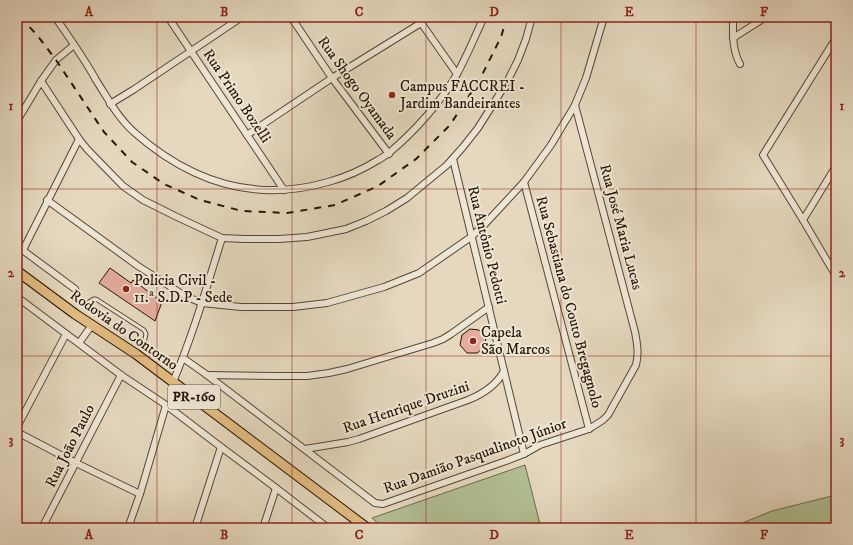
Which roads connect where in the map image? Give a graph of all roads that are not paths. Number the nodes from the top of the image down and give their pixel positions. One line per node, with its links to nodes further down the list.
1 (55, 17): 14 (street)
2 (168, 17): 15 (street, Rua Primo Bozelli)
3 (242, 17): 15 (street)
4 (292, 17): 18 (street, Rua Shogo Oyamada)
5 (417, 17): 11 (street)
6 (484, 17): 17 (street)
7 (532, 17): 26 (street)
8 (604, 17): 21 (street)
9 (733, 17): 12 (street)
10 (766, 17): 12 (street)
11 (421, 23): 17 (street); 18 (street)
12 (733, 38): 16 (street)
13 (836, 38): 31 (street)
14 (74, 45): 19 (street); 20 (street)
15 (191, 51): 20 (street); 23 (street, Rua Primo Bozelli)
16 (740, 64)
17 (457, 74): 25 (street)
18 (332, 78): 23 (street); 25 (street, Rua Shogo Oyamada)
19 (41, 81): 22 (street); 24 (street)
20 (110, 104): 29 (street)
21 (576, 105): 28 (street); 47 (street, Rua José Maria Lucas)
22 (17, 121)
23 (247, 135): 29 (street, Rua Primo Bozelli)
24 (79, 139): 30 (street); 33 (street)
25 (388, 154): 29 (street)
26 (452, 159): 32 (street, Rua Antônio Pedotti); 33 (street)
27 (836, 166): 31 (street)
28 (524, 182): 32 (street); 55 (street, Rua Sebastiana do Couto Bregagnolo)
29 (284, 190)
30 (47, 200): 35 (street); 41 (street)
31 (803, 220): 37 (street)
32 (471, 237): 41 (street); 42 (street, Rua Antônio Pedotti)
33 (222, 238): 41 (street)
34 (17, 246): 35 (street)
35 (22, 250): 38 (street)
36 (17, 271): 43 (main road, Rodovia do Contorno / PR-160)
37 (836, 276)
38 (75, 289)
39 (17, 297): 44 (street)
40 (88, 302): 46 (lane)
41 (202, 303): 48 (street)
42 (489, 307): 49 (street, Rua Antônio Pedotti); 51 (street)
43 (92, 325): 45 (street); 52 (main road, Rodovia do Contorno / PR-160)
44 (66, 334): 45 (street); 54 (street)
45 (79, 343): 50 (street)
46 (144, 344)
47 (638, 356): 55 (street, Rua Damião Pasqualinoto Júnior)
48 (183, 358): 51 (street, Rua Damião Pasqualinoto Júnior); 52 (street)
49 (504, 371): 58 (street, Rua Henrique Druzini); 59 (street, Rua Antônio Pedotti)
50 (121, 375): 53 (street); 60 (street, Rua João Paulo)
51 (207, 375): 58 (street, Rua Damião Pasqualinoto Júnior)
52 (173, 382): 68 (main road, Rodovia do Contorno / PR-160)
53 (166, 406): 57 (street); 62 (street)
54 (17, 427)
55 (589, 429): 59 (street, Rua Damião Pasqualinoto Júnior)
56 (17, 432): 60 (street)
57 (221, 447): 61 (street); 65 (street)
58 (305, 449): 59 (street, Rua Damião Pasqualinoto Júnior)
59 (524, 454)
60 (76, 463): 62 (street); 63 (street, Rua João Paulo)
61 (276, 488): 66 (street); 67 (street)
62 (140, 494): 64 (street)
63 (42, 528)
64 (128, 528)
65 (195, 528)
66 (263, 528)
67 (328, 528)
68 (367, 528)

